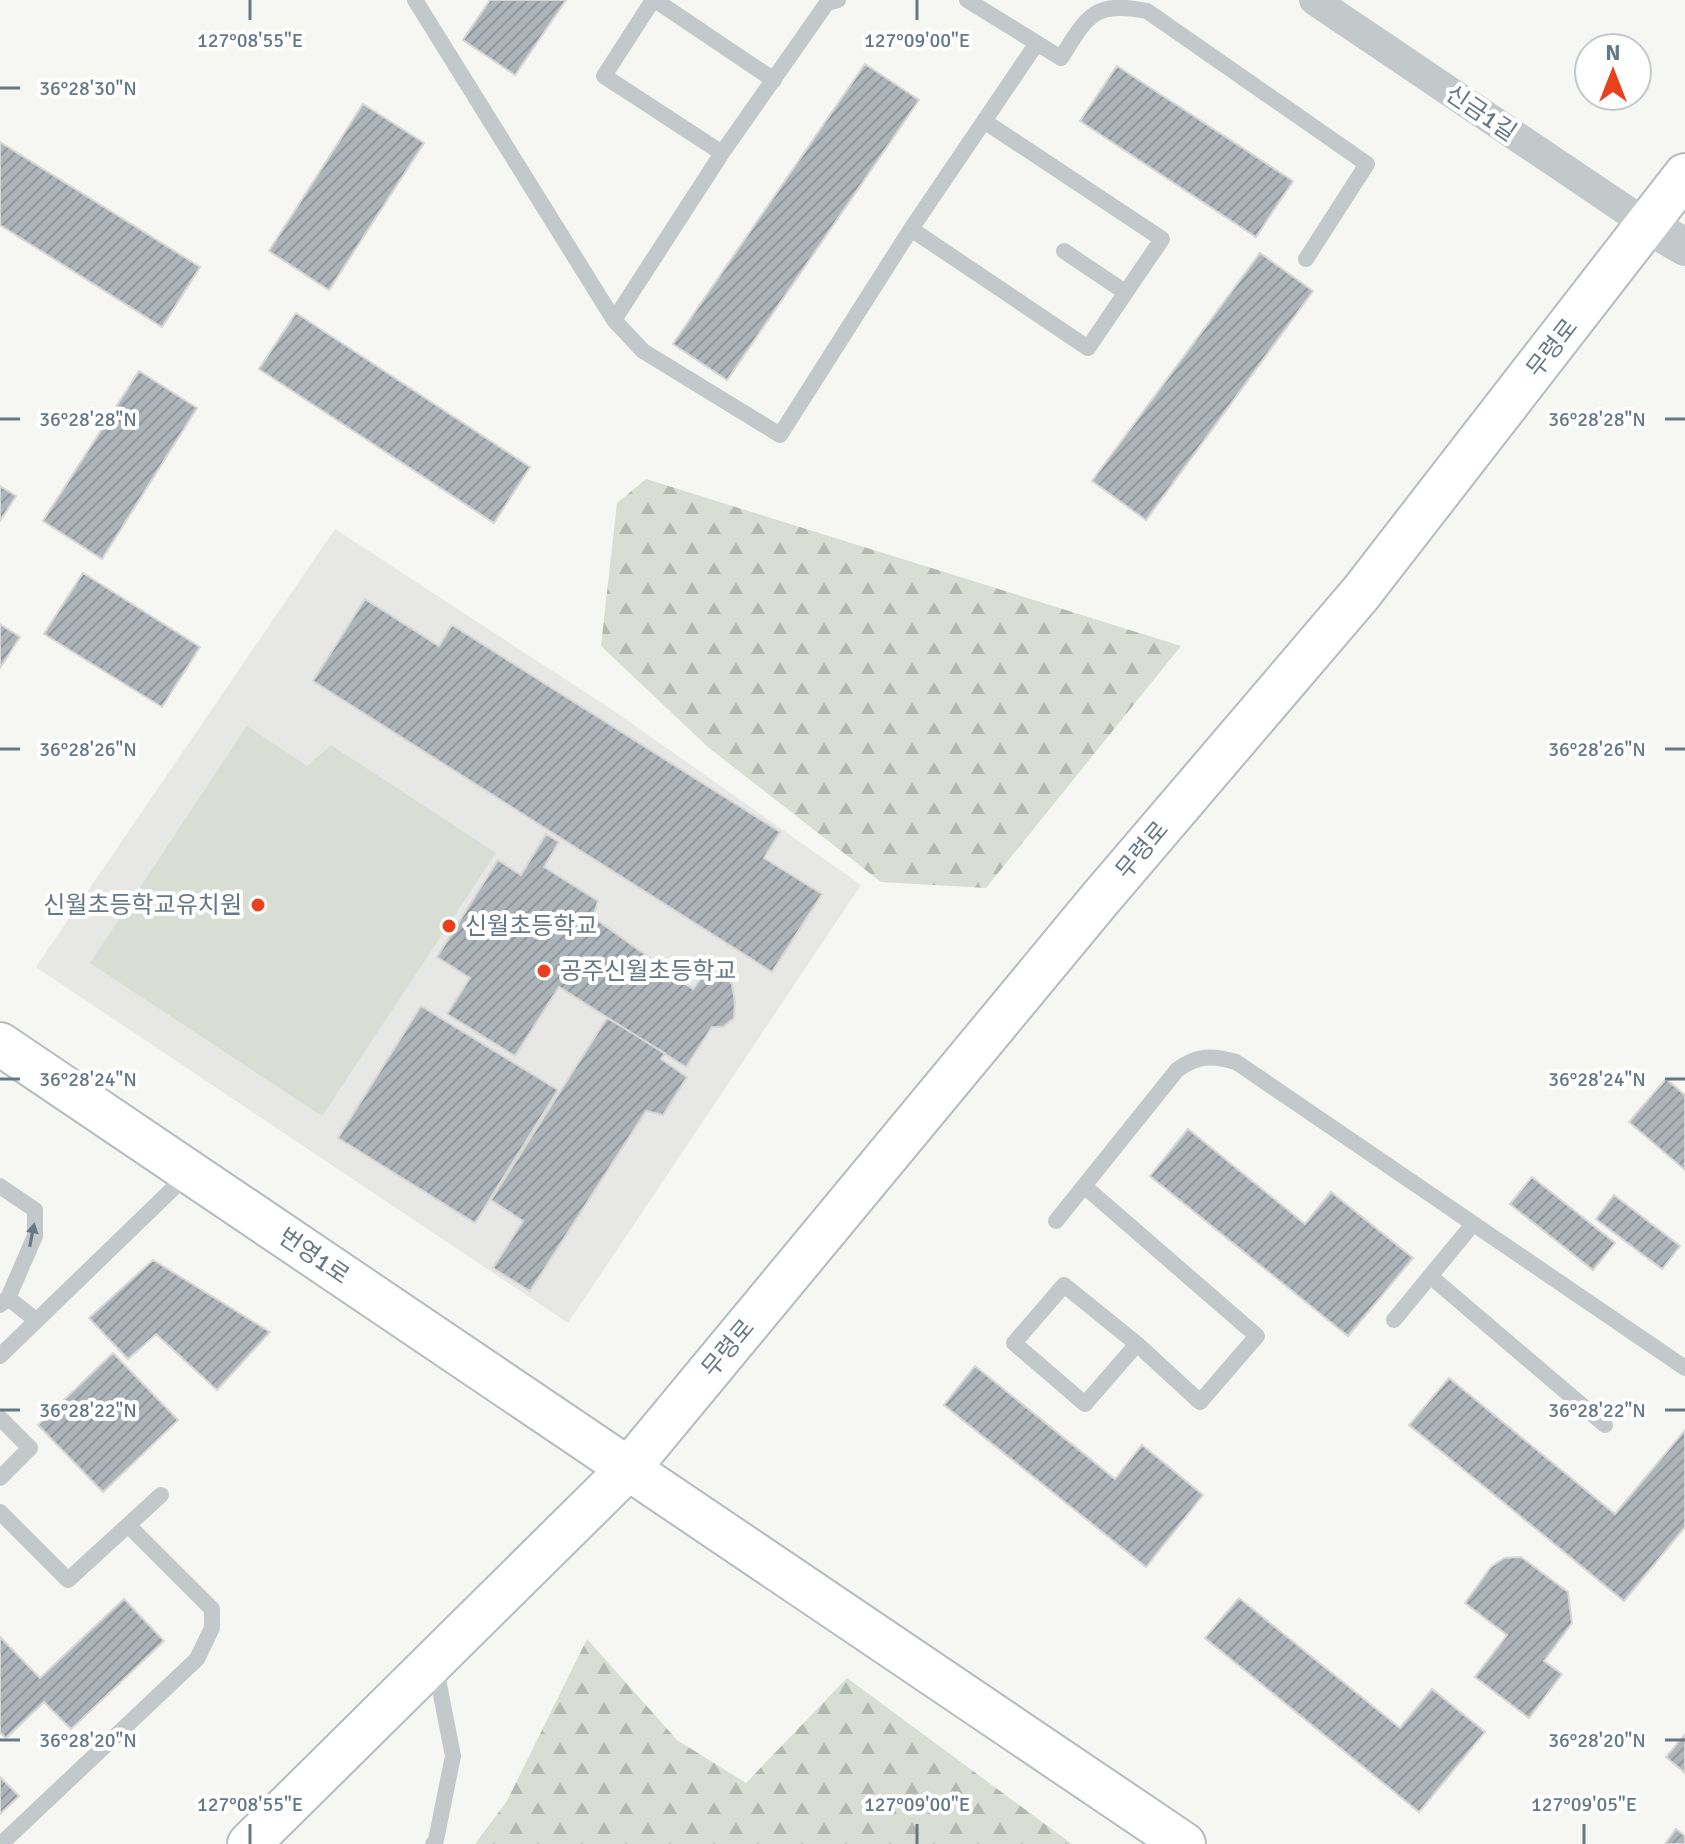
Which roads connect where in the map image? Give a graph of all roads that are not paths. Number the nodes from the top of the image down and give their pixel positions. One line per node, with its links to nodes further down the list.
1 (415, 0): 17 (lane)
2 (654, 0): 7 (lane); 9 (lane)
3 (967, 0): 6 (lane)
4 (1314, 0): 11 (street, 신금1길)
5 (830, 1): 7 (lane)
6 (1037, 43): 8 (lane); 15 (lane)
7 (774, 80): 9 (lane)
8 (984, 121): 12 (lane); 16 (lane)
9 (722, 153): 17 (lane)
10 (1685, 175): 11 (main road, 무령로)
11 (1648, 225): 13 (street); 33 (main road, 무령로)
12 (911, 229): 16 (lane); 17 (lane)
13 (1685, 247)
14 (1064, 251): 16 (lane)
15 (1306, 259)
16 (1125, 292)
17 (614, 320)
18 (0, 1044): 19 (main road, 번영1로)
19 (190, 1172): 26 (lane); 33 (main road, 번영1로)
20 (0, 1186): 25 (lane, one-way to 20)
21 (1084, 1186): 22 (lane); 23 (lane); 28 (lane)
22 (1056, 1221)
23 (1473, 1224): 24 (lane); 30 (lane)
24 (1430, 1276): 27 (lane); 32 (lane)
25 (4, 1302): 26 (lane)
26 (36, 1320): 29 (lane)
27 (1394, 1320)
28 (1137, 1344): 28 (lane)
29 (0, 1356)
30 (1685, 1368)
31 (0, 1418): 34 (lane)
32 (1605, 1425)
33 (629, 1468): 38 (main road, 무령로); 42 (main road)
34 (0, 1478)
35 (161, 1495): 37 (lane)
36 (0, 1512): 37 (lane)
37 (128, 1525): 39 (lane)
38 (434, 1659): 40 (main road, 무령로); 41 (lane)
39 (1, 1844)
40 (249, 1844)
41 (433, 1844)
42 (1184, 1844)

